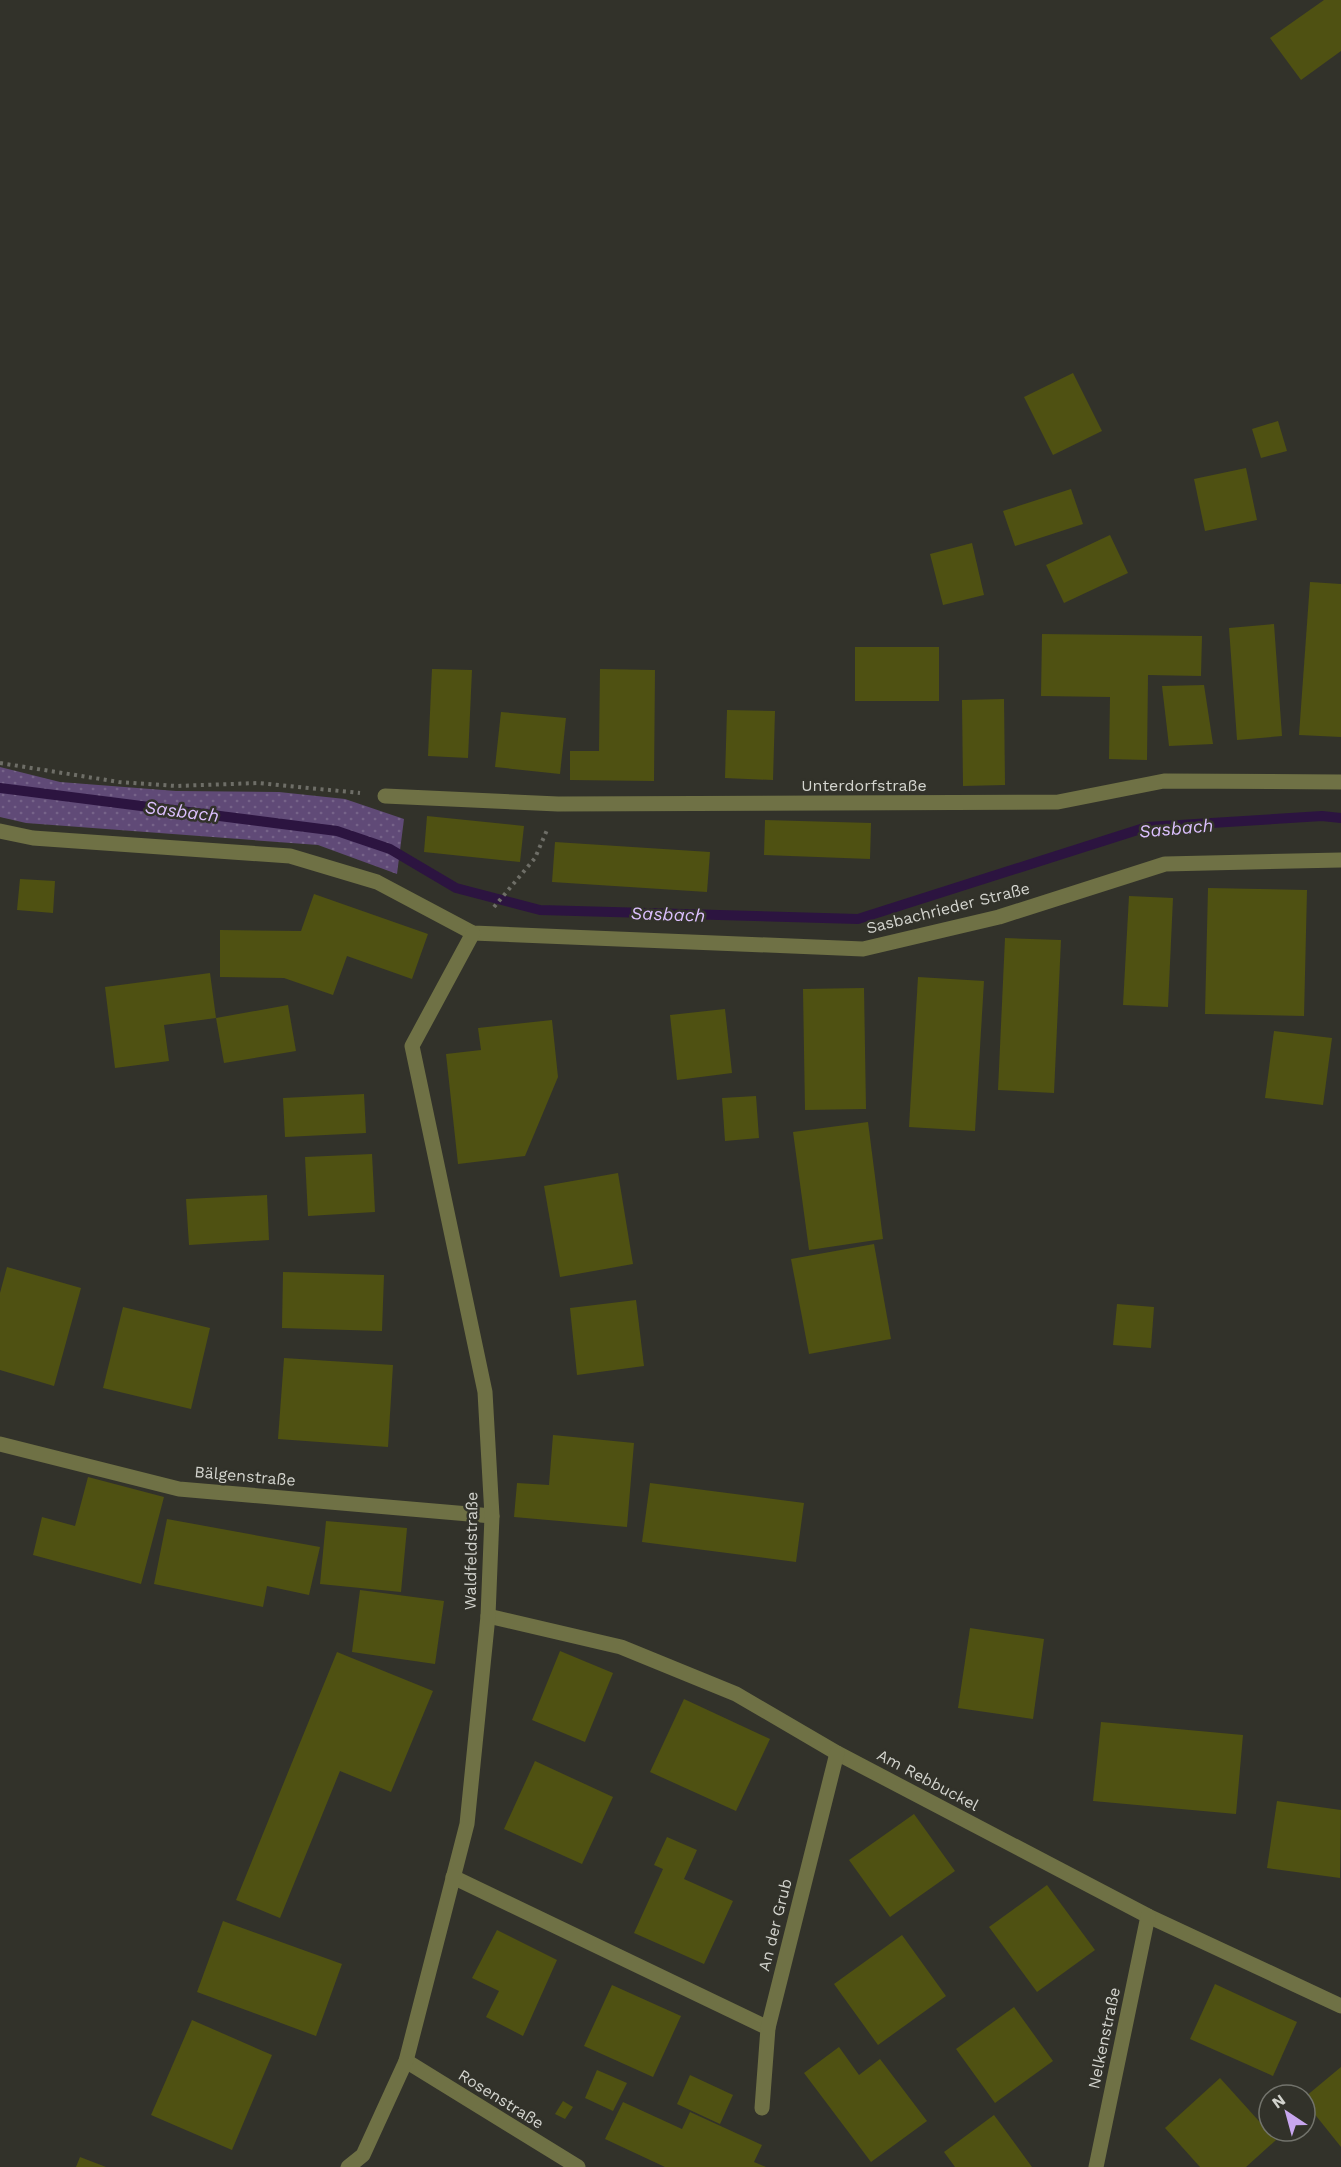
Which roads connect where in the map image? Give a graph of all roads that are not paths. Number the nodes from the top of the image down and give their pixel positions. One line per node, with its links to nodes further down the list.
1 (1341, 782): 2 (street, Unterdorfstraße)
2 (385, 796)
3 (0, 831): 5 (street, Sasbachrieder Straße)
4 (1341, 860): 5 (street, Sasbachrieder Straße)
5 (473, 933): 7 (street, Waldfeldstraße)
6 (0, 1444): 7 (street, Bälgenstraße)
7 (492, 1516): 8 (street, Waldfeldstraße)
8 (488, 1616): 9 (street, Am Rebbuckel); 10 (street, Waldfeldstraße)
9 (837, 1753): 11 (street, Am Rebbuckel); 13 (street, An der Grub)
10 (453, 1877): 13 (street); 14 (street, Waldfeldstraße)
11 (1148, 1916): 12 (street, Am Rebbuckel); 19 (street, Nelkenstraße)
12 (1341, 2006)
13 (768, 2028): 15 (street, An der Grub)
14 (406, 2061): 16 (street, Waldfeldstraße); 18 (street, Rosenstraße)
15 (762, 2108)
16 (365, 2161): 17 (street, Waldfeldstraße)
17 (348, 2167)
18 (578, 2167)
19 (1096, 2167)

